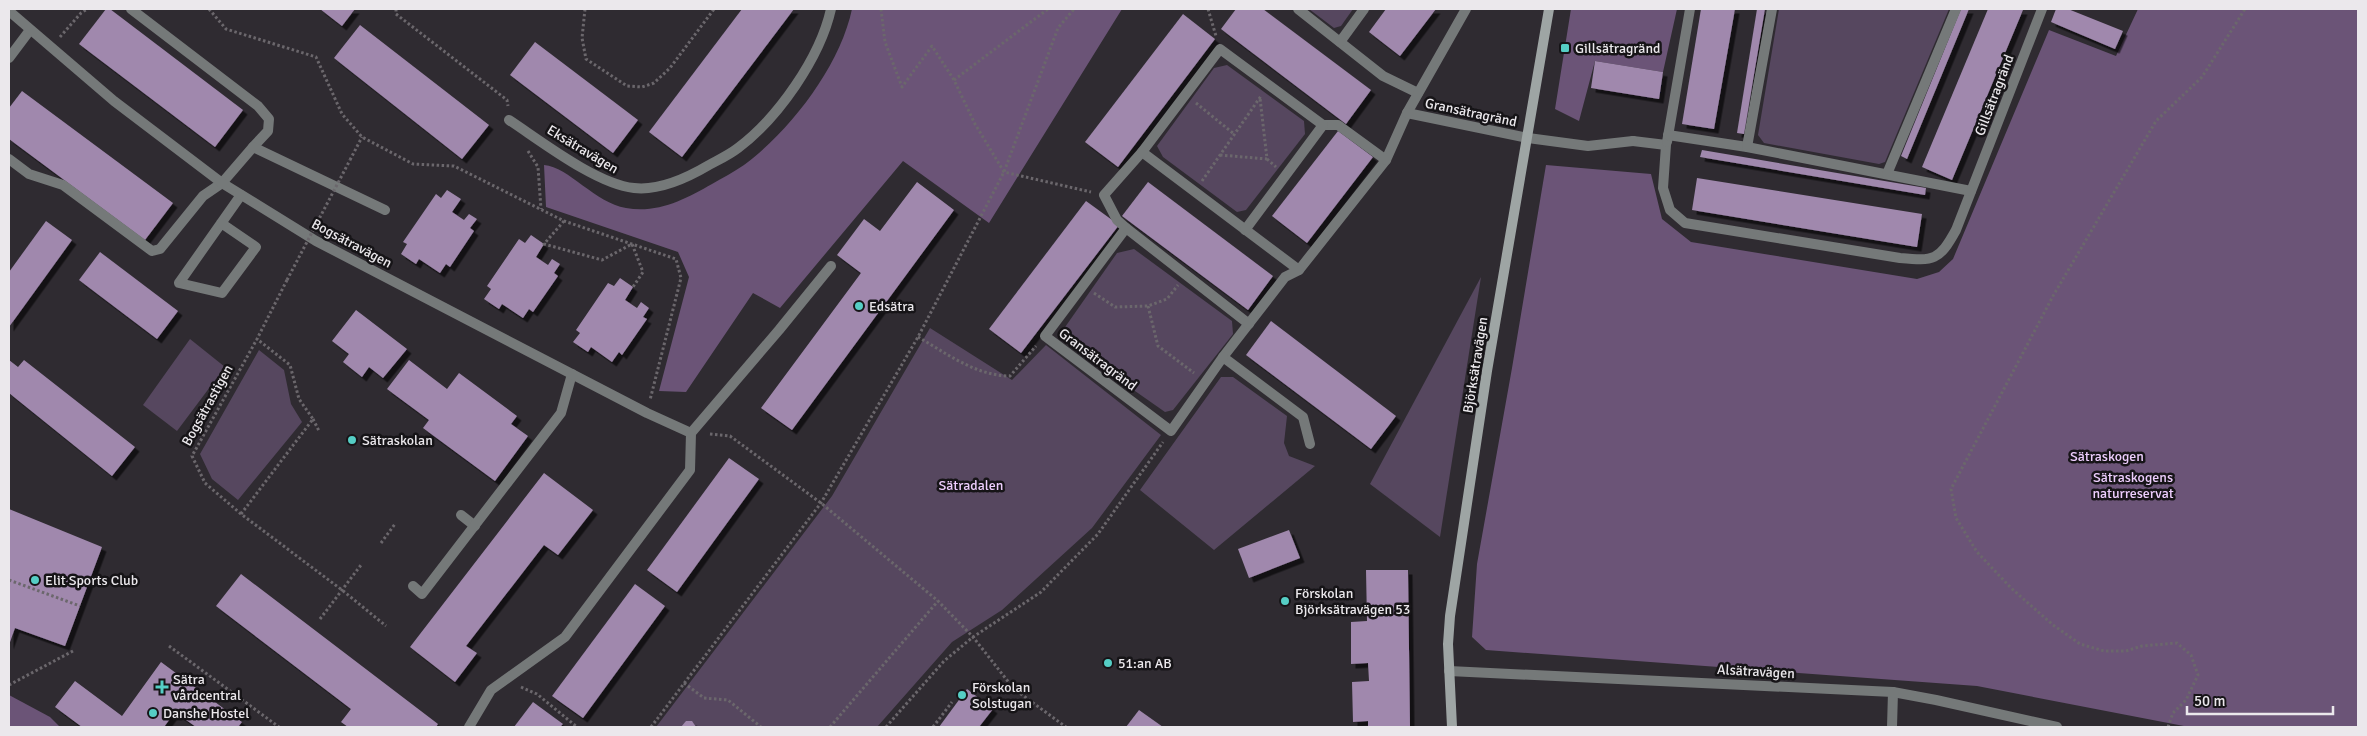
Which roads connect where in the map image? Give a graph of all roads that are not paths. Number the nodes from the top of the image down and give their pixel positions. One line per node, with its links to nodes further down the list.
1 (131, 9): 21 (street)
2 (831, 9): 17 (street, Eksätravägen)
3 (1298, 9): 13 (street, Gransätragränd)
4 (1364, 9): 13 (street)
5 (1466, 9): 15 (street, Gransätragränd)
6 (1550, 9): 19 (street, Björksätravägen)
7 (1690, 9): 20 (street, Gillsätragränd)
8 (1772, 9): 22 (street)
9 (1956, 9): 26 (street)
10 (2042, 9): 28 (street, Gillsätragränd)
11 (9, 11): 12 (street, Bogsätravägen)
12 (30, 30): 14 (street); 27 (street, Bogsätravägen)
13 (1340, 42): 15 (street, Gransätragränd)
14 (9, 58)
15 (1418, 93): 16 (street, Gransätragränd)
16 (1408, 113): 19 (street, Gransätragränd); 25 (street, Gransätragränd)
17 (508, 120)
18 (1323, 126): 23 (street); 25 (street); 33 (street)
19 (1528, 138): 20 (street); 44 (street, Björksätravägen)
20 (1667, 140): 22 (street); 28 (street, Gillsätragränd)
21 (253, 147): 27 (street); 30 (street)
22 (1748, 147): 26 (street)
23 (1142, 152): 32 (street); 33 (street)
24 (9, 159): 27 (street)
25 (1386, 160): 35 (street, Gransätragränd)
26 (1887, 174): 28 (street)
27 (222, 183): 29 (street, Bogsätravägen)
28 (1971, 192)
29 (241, 195): 31 (street); 38 (street, Bogsätravägen)
30 (385, 210)
31 (222, 223): 31 (street)
32 (1126, 228): 36 (street); 37 (street, Gransätragränd)
33 (1245, 230): 35 (street)
34 (831, 266): 39 (street)
35 (1299, 270): 36 (street, Gransätragränd)
36 (1249, 324): 37 (street, Gransätragränd)
37 (1223, 357): 40 (street)
38 (572, 374): 39 (street, Bogsätravägen); 42 (street)
39 (692, 433): 46 (street)
40 (1310, 444)
41 (461, 516): 42 (street)
42 (475, 526): 43 (street)
43 (412, 586)
44 (1449, 671): 45 (street, Alsätravägen); 47 (street, Björksätravägen)
45 (1893, 692): 48 (street); 49 (street, Alsätravägen)
46 (469, 727)
47 (1452, 727)
48 (1892, 727)
49 (2058, 727)

